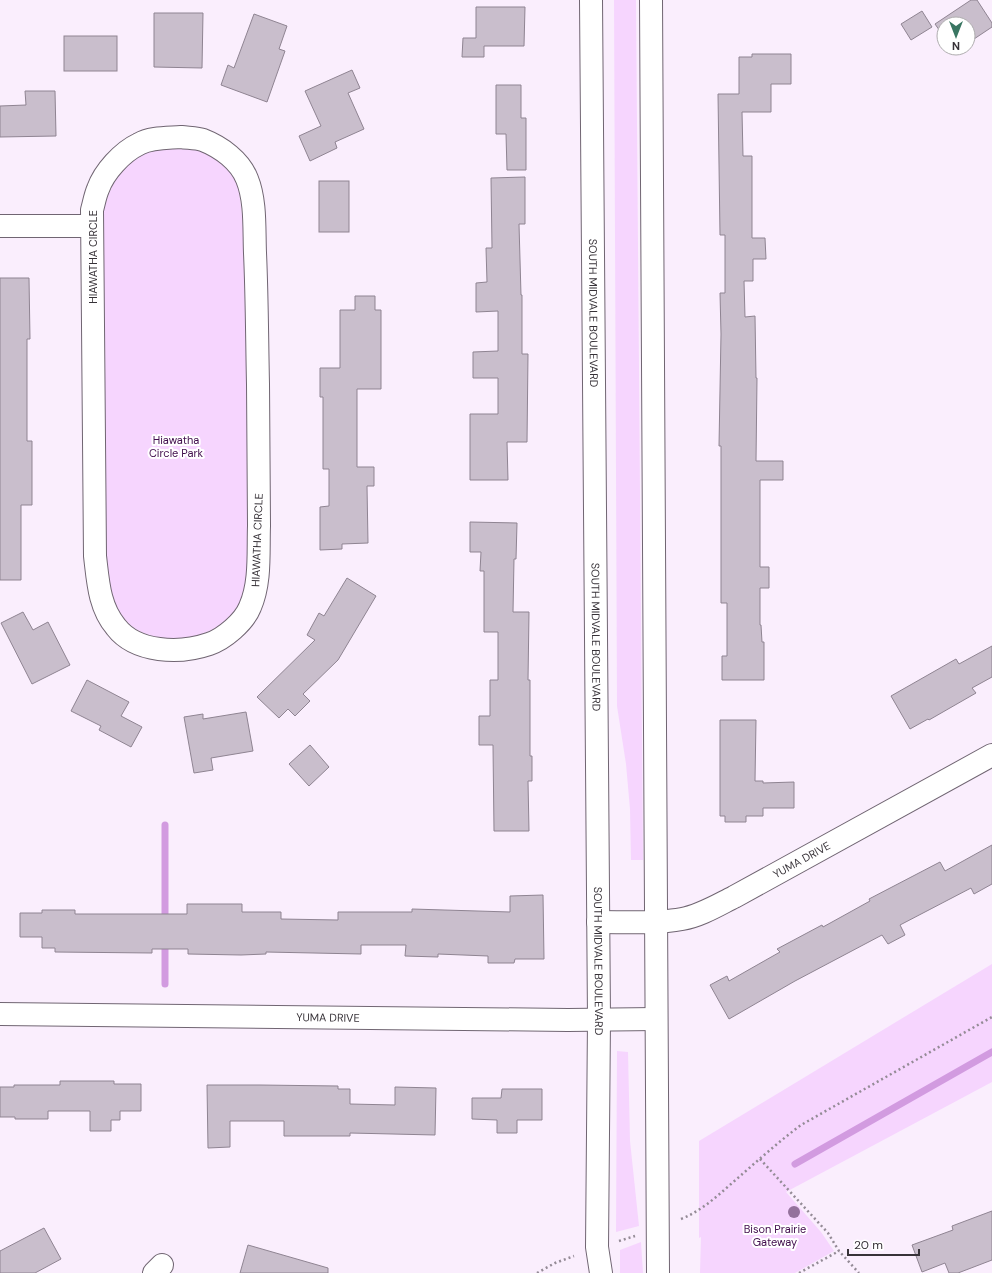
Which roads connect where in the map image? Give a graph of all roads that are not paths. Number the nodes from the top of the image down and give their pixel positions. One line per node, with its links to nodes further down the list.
1 (591, 0): 6 (main road, SOUTH MIDVALE BOULEVARD)
2 (651, 0): 7 (main road)
3 (0, 226): 4 (main road)
4 (92, 226): 4 (main road, HIAWATHA CIRCLE)
5 (992, 754): 7 (main road, YUMA DRIVE)
6 (598, 922): 7 (main road, YUMA DRIVE); 10 (main road, SOUTH MIDVALE BOULEVARD)
7 (657, 922): 9 (main road)
8 (0, 1014): 10 (main road, YUMA DRIVE)
9 (656, 1019): 10 (main road, YUMA DRIVE); 12 (main road)
10 (599, 1020): 11 (main road, SOUTH MIDVALE BOULEVARD)
11 (601, 1273)
12 (658, 1273)

